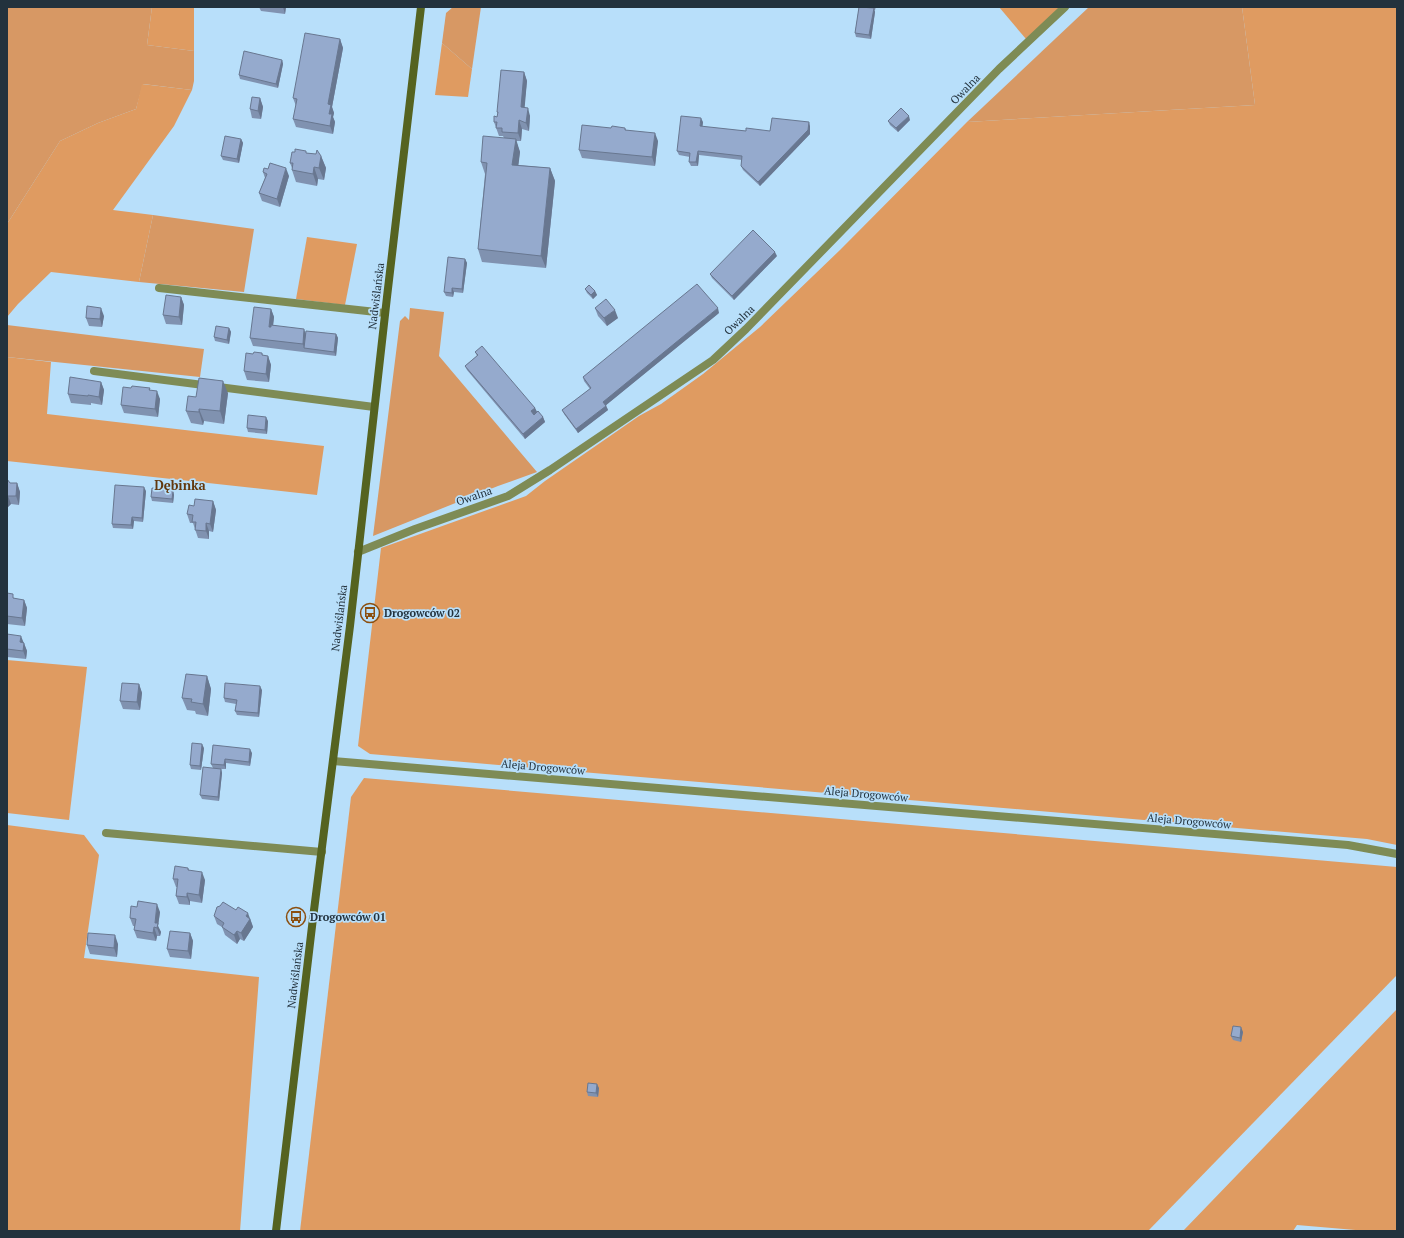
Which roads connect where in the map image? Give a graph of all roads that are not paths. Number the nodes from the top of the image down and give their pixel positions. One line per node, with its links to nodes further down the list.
1 (421, 7): 4 (main road, Nadwiślańska)
2 (1065, 7): 7 (street, Owalna)
3 (159, 288): 4 (street)
4 (385, 313): 6 (main road, Nadwiślańska)
5 (94, 371): 6 (street)
6 (374, 407): 7 (main road, Nadwiślańska)
7 (358, 552): 8 (main road, Nadwiślańska)
8 (333, 761): 10 (main road, Nadwiślańska); 11 (street, Aleja Drogowców)
9 (106, 833): 10 (street)
10 (322, 852): 12 (main road, Nadwiślańska)
11 (1397, 854)
12 (276, 1231)

